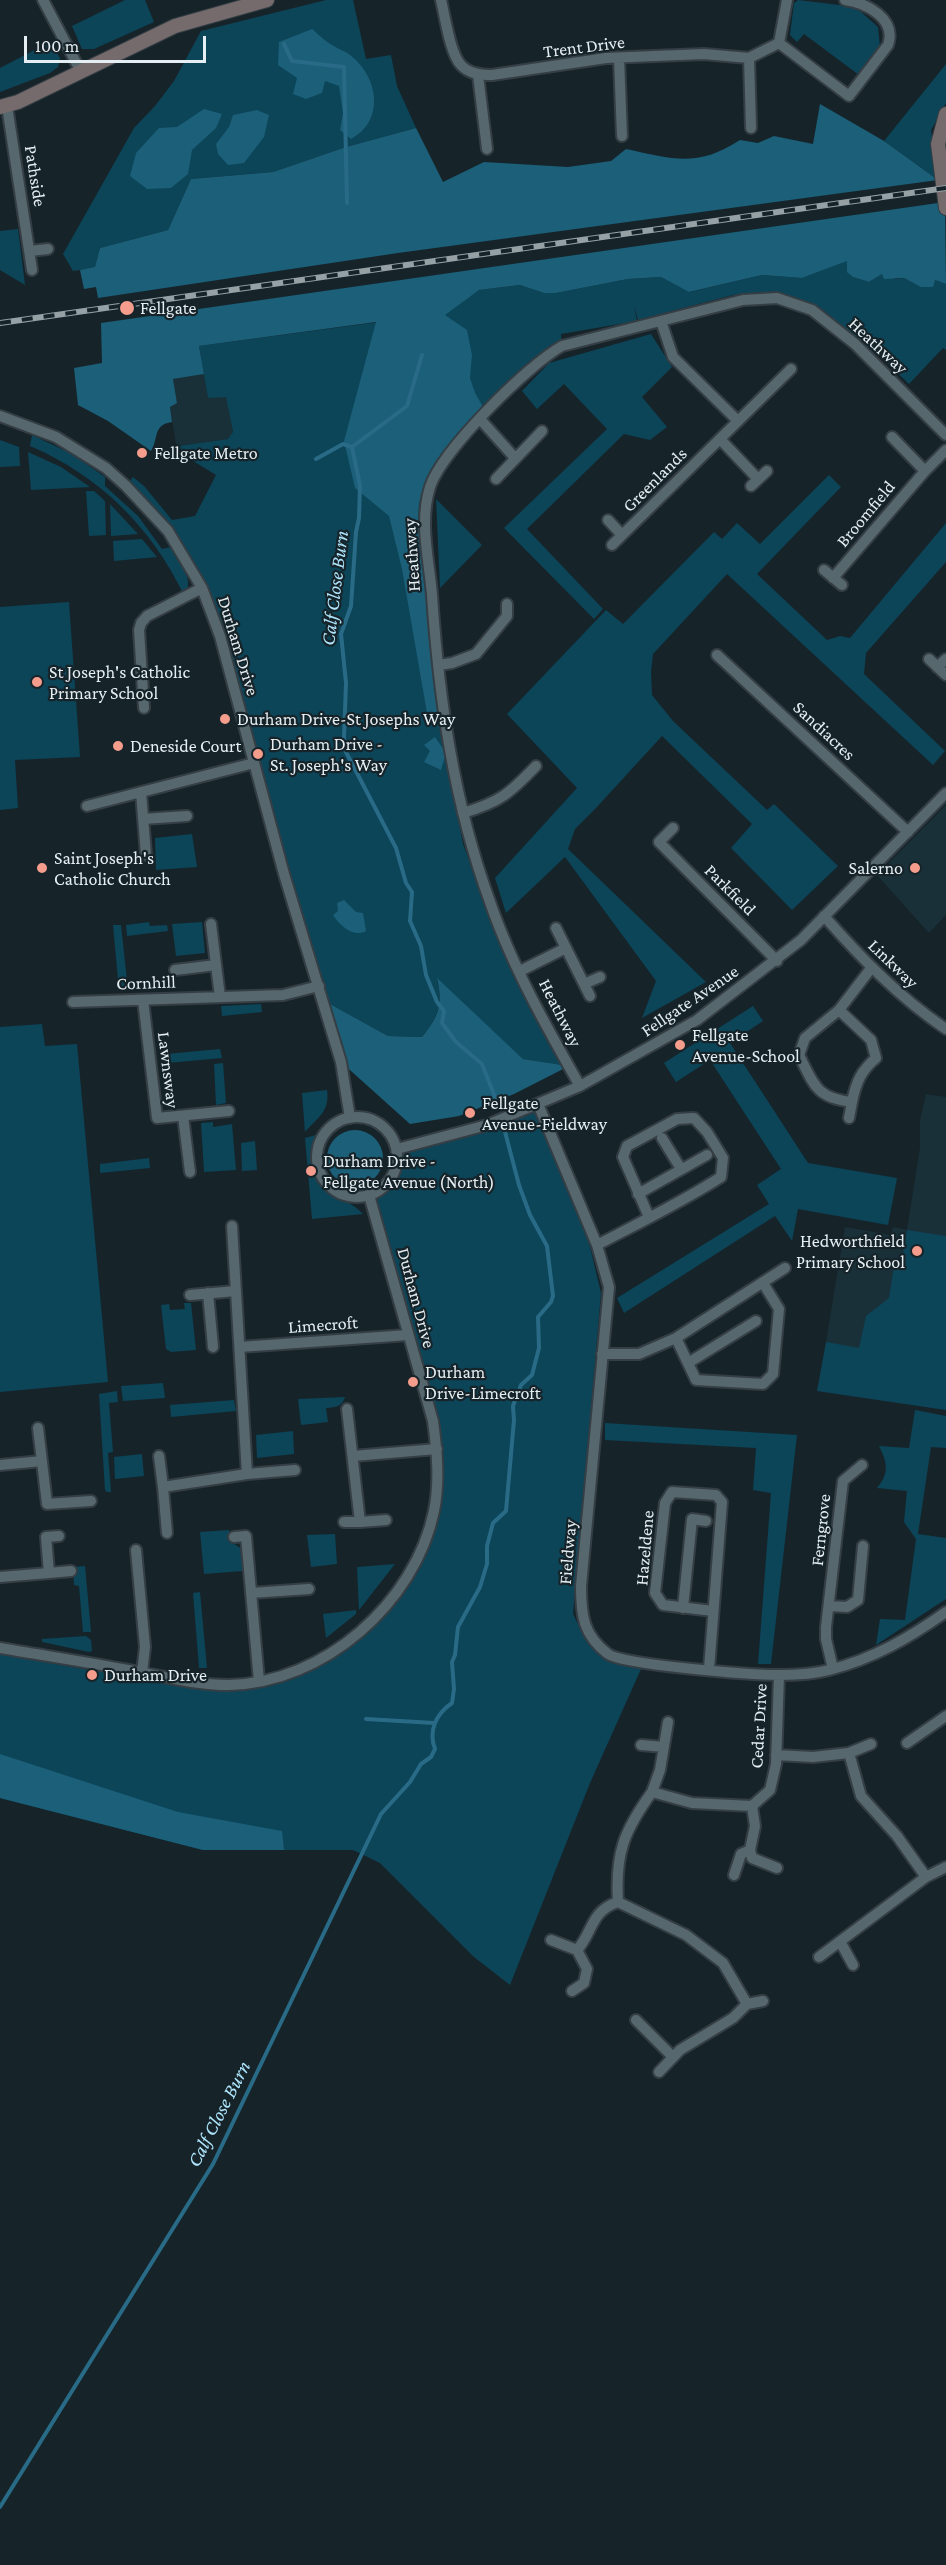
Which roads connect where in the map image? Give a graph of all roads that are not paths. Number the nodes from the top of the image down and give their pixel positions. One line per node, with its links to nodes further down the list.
1 (43, 0): 9 (street)
2 (267, 0): 9 (street)
3 (441, 0): 10 (street)
4 (787, 0): 6 (street)
5 (844, 0): 6 (street)
6 (778, 43): 8 (street)
7 (619, 58): 8 (street, Trent Drive); 10 (street, Trent Drive); 14 (street)
8 (749, 58): 13 (street)
9 (81, 72): 11 (street)
10 (478, 75): 15 (street)
11 (3, 106): 18 (street, Pathside)
12 (946, 114): 16 (street)
13 (752, 128)
14 (622, 136)
15 (487, 149)
16 (946, 207)
17 (48, 249): 18 (street)
18 (30, 251): 19 (street, Pathside)
19 (32, 270)
20 (661, 321): 23 (street, Heathway); 24 (street); 26 (street, Heathway)
21 (789, 376): 24 (street, Greenlands)
22 (0, 416): 38 (street, Durham Drive)
23 (480, 419): 30 (street); 42 (street, Heathway)
24 (738, 421): 28 (street, Greenlands)
25 (543, 431): 30 (street)
26 (946, 435)
27 (892, 437): 32 (street)
28 (720, 439): 31 (street); 35 (street, Greenlands)
29 (946, 450): 32 (street, Broomfield)
30 (515, 458): 33 (street)
31 (767, 471)
32 (925, 471): 37 (street, Broomfield)
33 (496, 479)
34 (608, 520): 35 (street)
35 (622, 535): 36 (street, Greenlands)
36 (612, 545)
37 (824, 570)
38 (202, 588): 44 (street); 45 (street, Durham Drive)
39 (507, 604): 42 (street)
40 (717, 655): 54 (street, Sandiacres)
41 (946, 658): 43 (street)
42 (439, 665): 50 (street, Heathway)
43 (946, 675)
44 (144, 708)
45 (254, 763): 47 (street); 67 (street, Durham Drive)
46 (536, 766): 50 (street)
47 (141, 792): 49 (street); 52 (street)
48 (946, 793): 54 (street, Fellgate Avenue)
49 (87, 806)
50 (463, 813): 64 (street, Heathway)
51 (187, 816): 52 (street)
52 (143, 819): 55 (street)
53 (673, 828): 60 (street, Parkfield)
54 (908, 832): 56 (street, Fellgate Avenue)
55 (146, 855)
56 (824, 916): 60 (street, Fellgate Avenue); 62 (street, Linkway)
57 (211, 924): 61 (street)
58 (556, 928): 59 (street)
59 (566, 948): 64 (street); 66 (street)
60 (777, 961): 74 (street, Fellgate Avenue)
61 (216, 965): 63 (street, Cornhill); 69 (street)
62 (872, 967): 72 (street); 73 (street, Linkway)
63 (175, 970)
64 (520, 971): 74 (street, Heathway)
65 (600, 977): 66 (street)
66 (584, 984): 68 (street)
67 (319, 986): 69 (street, Cornhill); 79 (street, Durham Drive)
68 (590, 996)
69 (220, 997): 70 (street, Cornhill)
70 (143, 1000): 71 (street, Cornhill); 78 (street, Lawnsway)
71 (73, 1002)
72 (839, 1010): 75 (street); 75 (street)
73 (945, 1028)
74 (580, 1086): 76 (street, Fellgate Avenue)
75 (852, 1102): 80 (street)
76 (538, 1104): 82 (street, Fellgate Avenue); 90 (street, Fieldway)
77 (229, 1112): 78 (street, Lawnsway)
78 (183, 1116): 85 (street, Lawnsway)
79 (350, 1118): 82 (street); 86 (street)
80 (849, 1118)
81 (662, 1138): 84 (street)
82 (397, 1149): 86 (street)
83 (707, 1155): 84 (street)
84 (681, 1169): 87 (street)
85 (190, 1173)
86 (369, 1194): 97 (street, Durham Drive)
87 (638, 1194): 88 (street); 88 (street)
88 (649, 1217): 90 (street)
89 (232, 1226): 93 (street)
90 (597, 1245): 101 (street, Fieldway)
91 (785, 1268): 92 (street)
92 (763, 1283): 98 (street); 102 (street)
93 (236, 1291): 94 (street); 100 (street)
94 (208, 1293): 95 (street); 99 (street)
95 (190, 1294)
96 (756, 1321): 102 (street)
97 (408, 1335): 100 (street, Limecroft); 105 (street, Durham Drive)
98 (676, 1338): 101 (street); 102 (street)
99 (213, 1347)
100 (240, 1347): 112 (street)
101 (602, 1354): 134 (street, Fieldway)
102 (688, 1363)
103 (347, 1410): 107 (street)
104 (38, 1428): 108 (street)
105 (436, 1449): 107 (street); 138 (street, Durham Drive)
106 (159, 1456): 113 (street)
107 (353, 1456): 118 (street)
108 (42, 1461): 109 (street); 114 (street)
109 (0, 1465)
110 (862, 1466): 129 (street, Ferngrove)
111 (295, 1470): 112 (street)
112 (248, 1474): 113 (street)
113 (163, 1487): 119 (street)
114 (91, 1501)
115 (386, 1520): 118 (street)
116 (706, 1521): 130 (street)
117 (344, 1522): 118 (street)
118 (360, 1522)
119 (167, 1533)
120 (59, 1536): 125 (street)
121 (234, 1537): 128 (street)
122 (863, 1546): 129 (street)
123 (136, 1550): 136 (street)
124 (71, 1571): 125 (street)
125 (50, 1573): 126 (street)
126 (0, 1577)
127 (309, 1589): 128 (street)
128 (251, 1593): 138 (street)
129 (829, 1606): 135 (street, Ferngrove)
130 (683, 1608): 131 (street, Hazeldene); 131 (street, Hazeldene)
131 (713, 1611): 134 (street, Hazeldene)
132 (946, 1612): 135 (street, Fieldway)
133 (0, 1648): 136 (street, Durham Drive)
134 (709, 1669): 137 (street, Fieldway)
135 (833, 1669): 137 (street, Fieldway)
136 (142, 1672): 138 (street, Durham Drive)
137 (778, 1675): 146 (street, Cedar Drive)
138 (259, 1682)
139 (946, 1716): 141 (street)
140 (668, 1722): 144 (street)
141 (907, 1743)
142 (871, 1744): 145 (street)
143 (641, 1745): 144 (street)
144 (664, 1747): 147 (street)
145 (849, 1753): 146 (street); 153 (street)
146 (776, 1755): 148 (street, Cedar Drive)
147 (652, 1792): 148 (street); 154 (street)
148 (752, 1806): 149 (street)
149 (750, 1850): 151 (street); 152 (street)
150 (946, 1867): 153 (street)
151 (777, 1868)
152 (734, 1875)
153 (926, 1877): 156 (street)
154 (618, 1902): 157 (street); 162 (street)
155 (551, 1940): 157 (street)
156 (840, 1943): 158 (street); 159 (street)
157 (577, 1950): 160 (street)
158 (819, 1957)
159 (853, 1965)
160 (572, 1991)
161 (763, 2001): 162 (street)
162 (747, 2004): 164 (street)
163 (636, 2020): 164 (street)
164 (672, 2056): 165 (street)
165 (659, 2072)

